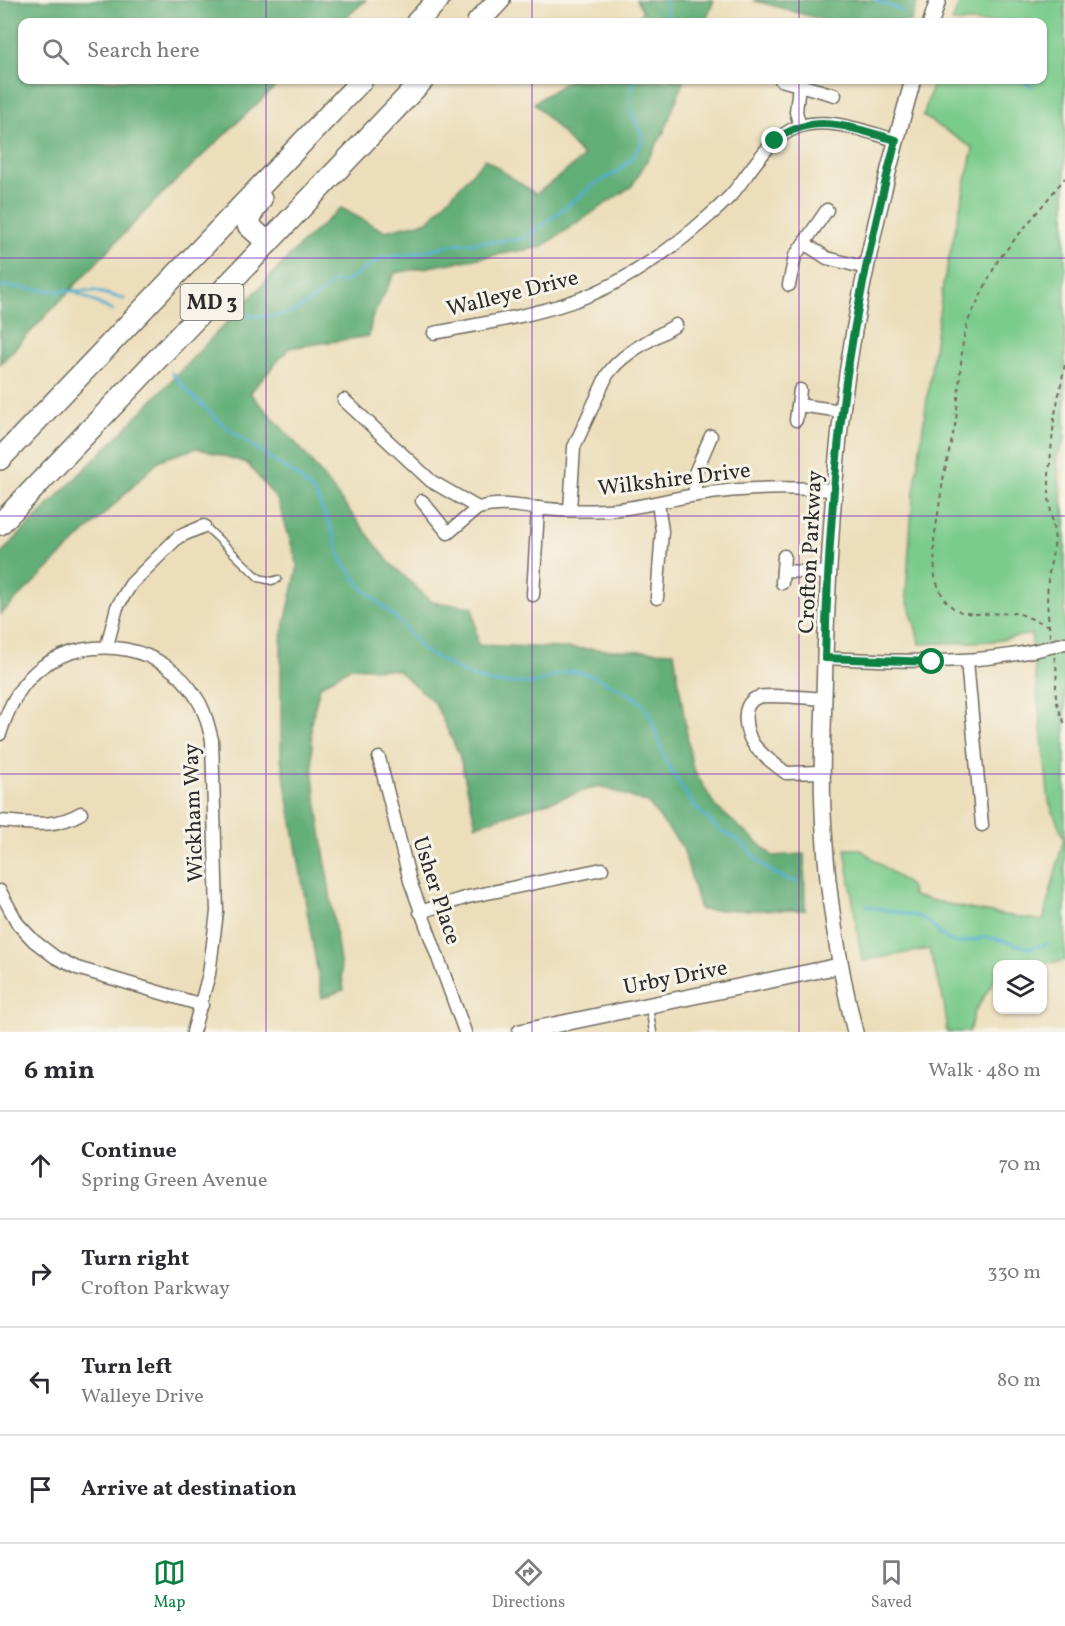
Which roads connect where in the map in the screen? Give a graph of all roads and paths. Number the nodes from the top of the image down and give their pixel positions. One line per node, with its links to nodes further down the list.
1 (438, 0): 4 (highway)
2 (499, 0): 5 (highway)
3 (938, 0): 6 (street)
4 (421, 18)
5 (482, 18)
6 (932, 18)
7 (358, 84): 14 (highway, MD 3)
8 (419, 84): 18 (highway, MD 3)
9 (795, 84): 11 (street)
10 (912, 84): 15 (street, Crofton Parkway)
11 (799, 85): 12 (street); 13 (street)
12 (835, 95)
13 (800, 126): 15 (street, Walleye Drive); 23 (street, Walleye Drive)
14 (310, 134): 18 (highway); 31 (highway, MD 3)
15 (896, 140): 20 (street, Crofton Parkway)
16 (1065, 178): 46 (path)
17 (827, 210): 19 (street)
18 (268, 243): 39 (highway, MD 3)
19 (804, 243): 20 (street); 21 (street)
20 (866, 267): 28 (street, Crofton Parkway)
21 (789, 285)
22 (676, 325): 38 (street)
23 (434, 333)
24 (1065, 364): 46 (path)
25 (800, 390): 27 (street)
26 (344, 400): 36 (street)
27 (798, 405): 28 (street); 29 (street)
28 (842, 411): 32 (street, Crofton Parkway)
29 (796, 420)
30 (711, 436): 33 (street)
31 (0, 459)
32 (834, 490): 33 (street, Wilkshire Drive); 42 (street, Crofton Parkway)
33 (694, 495): 35 (street, Wilkshire Drive)
34 (422, 501): 36 (street)
35 (658, 503): 38 (street, Wilkshire Drive); 45 (street)
36 (478, 508): 37 (street, Wilkshire Drive)
37 (538, 508): 38 (street, Wilkshire Drive); 44 (street)
38 (570, 510)
39 (0, 524)
40 (204, 526): 43 (lane); 48 (street)
41 (784, 556): 42 (street)
42 (828, 573): 50 (street, Crofton Parkway)
43 (278, 579)
44 (533, 595)
45 (657, 598)
46 (1049, 626): 49 (path)
47 (1065, 642): 49 (street)
48 (107, 646): 54 (street, Wickham Way); 64 (street, Wickham Way)
49 (1052, 646): 51 (street); 53 (path)
50 (825, 658): 51 (street); 52 (street, Crofton Parkway)
51 (967, 661): 59 (street)
52 (824, 699): 56 (street, Crofton Parkway); 56 (street)
53 (1065, 724)
54 (0, 734)
55 (379, 758): 62 (street, Usher Place)
56 (822, 772): 63 (street, Crofton Parkway)
57 (81, 813): 58 (street)
58 (0, 821)
59 (982, 825)
60 (602, 869): 62 (street)
61 (0, 891): 64 (street)
62 (420, 912): 68 (street, Usher Place)
63 (839, 966): 65 (street, Urby Drive); 70 (street, Crofton Parkway)
64 (202, 1005): 67 (street, Wickham Way)
65 (648, 1005): 66 (street, Urby Drive); 69 (lane)
66 (530, 1031)
67 (193, 1032)
68 (465, 1032)
69 (653, 1032)
70 (855, 1032)

